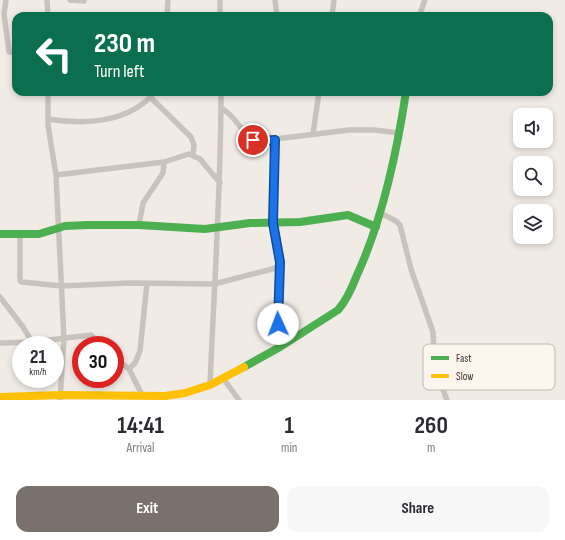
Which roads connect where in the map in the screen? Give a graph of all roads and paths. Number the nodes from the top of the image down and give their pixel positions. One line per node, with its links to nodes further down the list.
1 (6, 0): 16 (street)
2 (48, 0): 10 (street)
3 (70, 0): 9 (street)
4 (168, 0): 11 (street)
5 (220, 0): 12 (street)
6 (275, 0): 13 (street)
7 (334, 0): 14 (street)
8 (425, 0): 15 (street)
9 (84, 1)
10 (48, 12)
11 (167, 12)
12 (220, 12)
13 (276, 12)
14 (332, 12)
15 (420, 12)
16 (12, 52)
17 (48, 96): 23 (street)
18 (221, 96): 22 (street)
19 (318, 96): 25 (street)
20 (405, 96): 24 (street)
21 (150, 97): 23 (street); 27 (street)
22 (221, 108): 26 (street); 30 (street)
23 (48, 119): 29 (street)
24 (400, 133): 25 (street); 31 (street)
25 (313, 134): 26 (street)
26 (275, 140): 32 (street)
27 (193, 154): 28 (street); 30 (street)
28 (164, 162): 29 (street); 33 (street)
29 (56, 175): 36 (street)
30 (220, 183): 34 (street)
31 (380, 213): 35 (street); 50 (street)
32 (273, 223): 34 (street); 35 (street); 39 (street)
33 (139, 224): 34 (street); 36 (street)
34 (219, 227): 41 (street)
35 (376, 227): 51 (street)
36 (58, 228): 38 (street); 42 (street)
37 (1, 234): 38 (street)
38 (20, 234): 42 (street)
39 (280, 267): 41 (street); 51 (street)
40 (147, 283): 41 (street); 42 (street); 53 (street)
41 (214, 284): 55 (street)
42 (61, 286): 45 (street)
43 (0, 297): 44 (street)
44 (28, 336)
45 (64, 336)
46 (72, 338): 47 (street)
47 (64, 339)
48 (0, 343): 49 (street)
49 (12, 343)
50 (434, 344)
51 (280, 347): 54 (street)
52 (124, 365): 53 (street)
53 (129, 369): 58 (street)
54 (224, 378): 55 (street); 62 (street)
55 (210, 385): 61 (street)
56 (61, 388): 60 (street)
57 (443, 390): 63 (street)
58 (142, 395): 60 (street); 61 (street)
59 (0, 397): 60 (street)
60 (60, 398)
61 (157, 398)
62 (239, 400)
63 (447, 400)

